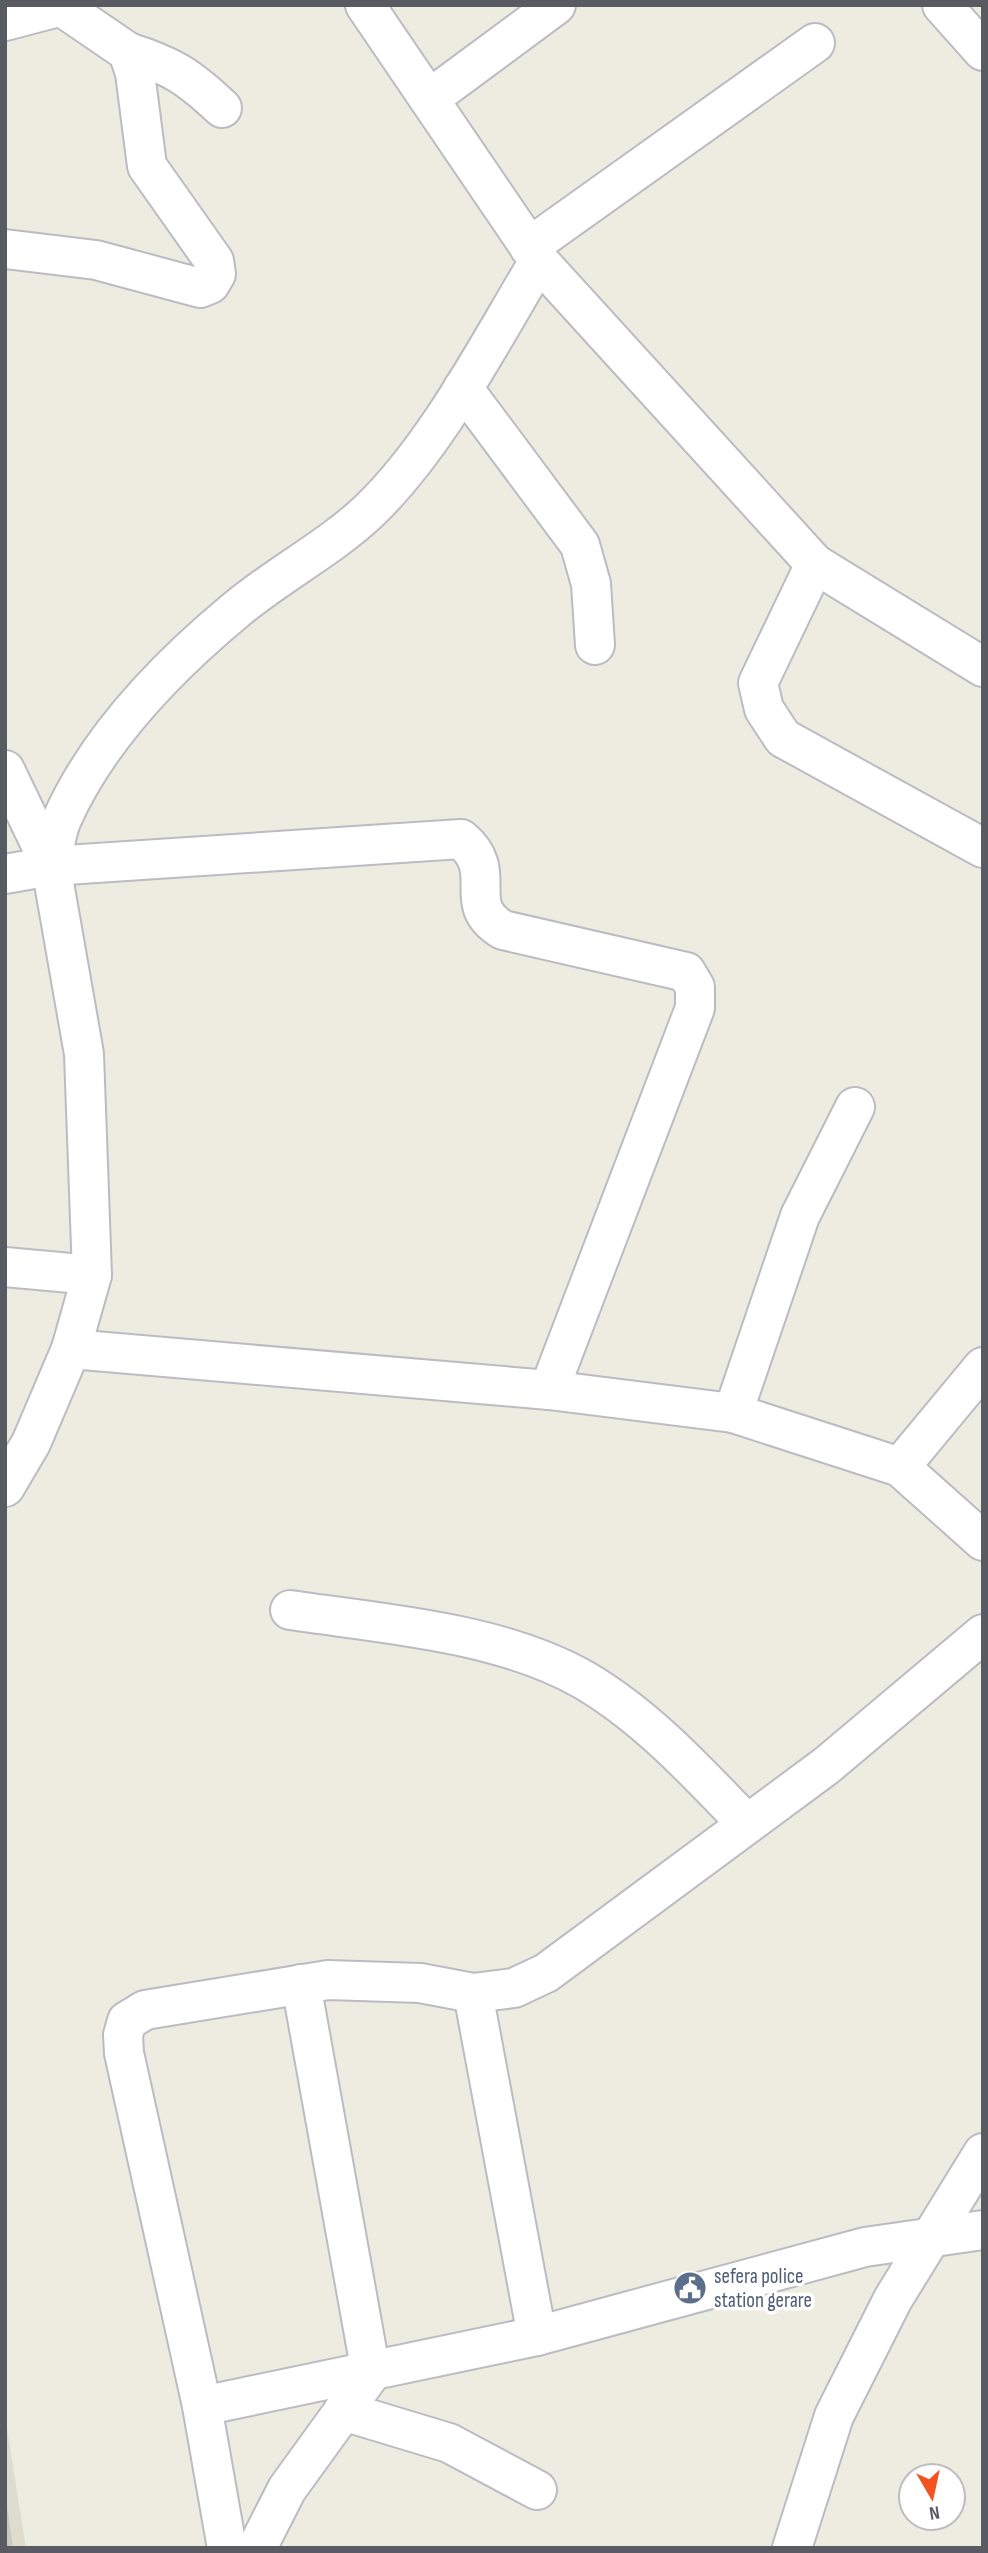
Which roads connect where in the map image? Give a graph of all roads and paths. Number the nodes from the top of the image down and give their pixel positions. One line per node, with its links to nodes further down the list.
1 (365, 5): 9 (street)
2 (556, 5): 9 (street)
3 (64, 6): 5 (street); 8 (street)
4 (959, 9): 7 (street)
5 (5, 21)
6 (815, 43): 12 (street)
7 (983, 51)
8 (128, 52): 10 (street); 11 (street)
9 (429, 99): 12 (street)
10 (222, 108)
11 (5, 249)
12 (534, 254): 13 (street); 14 (street)
13 (463, 388): 15 (street); 19 (street)
14 (815, 564): 16 (street); 18 (street)
15 (595, 645)
16 (983, 667)
17 (5, 770): 19 (street)
18 (983, 848)
19 (51, 866): 20 (street); 23 (street); 26 (street)
20 (5, 874)
21 (855, 1107): 27 (street)
22 (5, 1268): 23 (street)
23 (92, 1275): 24 (street)
24 (71, 1349): 26 (street); 29 (street)
25 (983, 1367): 28 (street)
26 (548, 1390): 27 (street)
27 (733, 1413): 28 (street)
28 (901, 1467): 30 (street)
29 (5, 1487)
30 (983, 1541)
31 (290, 1610): 33 (street)
32 (983, 1634): 33 (street)
33 (747, 1824): 35 (street)
34 (301, 1984): 35 (street); 40 (street); 41 (street)
35 (473, 1993): 39 (street)
36 (983, 2154): 38 (street)
37 (983, 2230): 38 (street)
38 (932, 2237): 39 (street); 46 (street)
39 (537, 2336): 40 (street)
40 (371, 2373): 41 (street); 42 (street)
41 (202, 2406): 44 (street)
42 (343, 2412): 43 (street); 45 (street)
43 (537, 2490)
44 (227, 2548)
45 (257, 2548)
46 (792, 2548)

